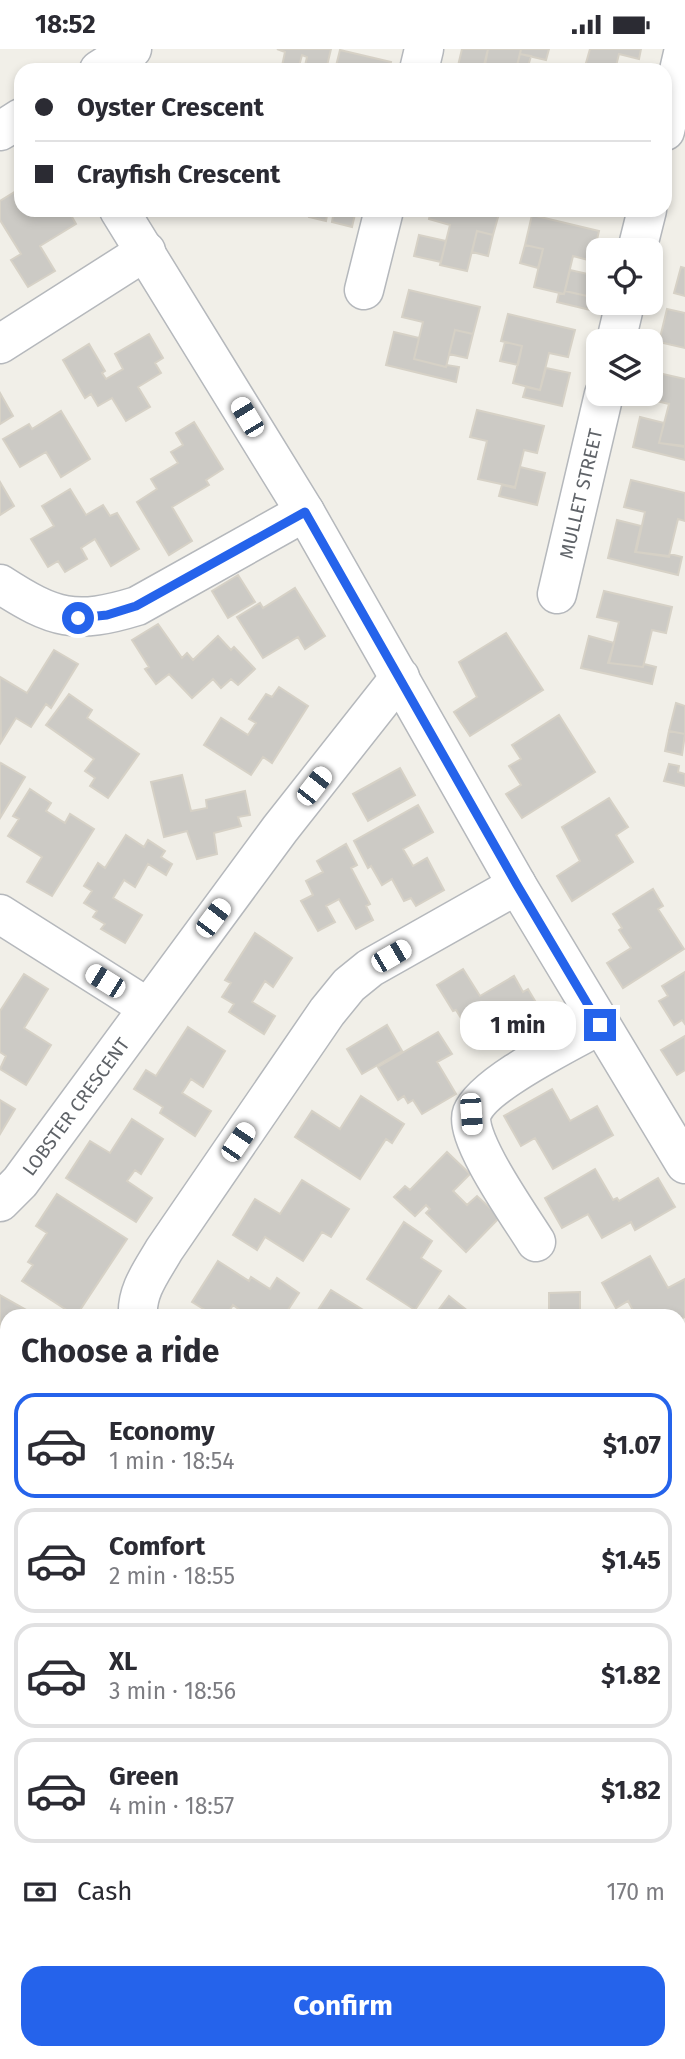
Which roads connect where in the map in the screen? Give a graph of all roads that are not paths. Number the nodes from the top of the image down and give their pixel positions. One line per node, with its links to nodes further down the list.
1 (132, 49): 3 (street)
2 (684, 49): 4 (street)
3 (110, 63)
4 (672, 101)
5 (124, 217): 10 (street)
6 (144, 217): 10 (street)
7 (382, 217): 11 (street)
8 (645, 217): 9 (street)
9 (640, 238)
10 (146, 251): 12 (street); 14 (street)
11 (364, 289)
12 (0, 344)
13 (601, 406): 16 (street, MULLET STREET)
14 (305, 512): 15 (street); 17 (street)
15 (0, 584)
16 (557, 594)
17 (400, 677): 18 (street); 20 (street, LOBSTER CRESCENT)
18 (517, 885): 21 (street); 25 (street)
19 (0, 914): 20 (street)
20 (147, 1007): 23 (street, LOBSTER CRESCENT)
21 (600, 1025): 22 (street); 24 (street)
22 (685, 1164)
23 (0, 1202)
24 (536, 1242)
25 (137, 1309)

